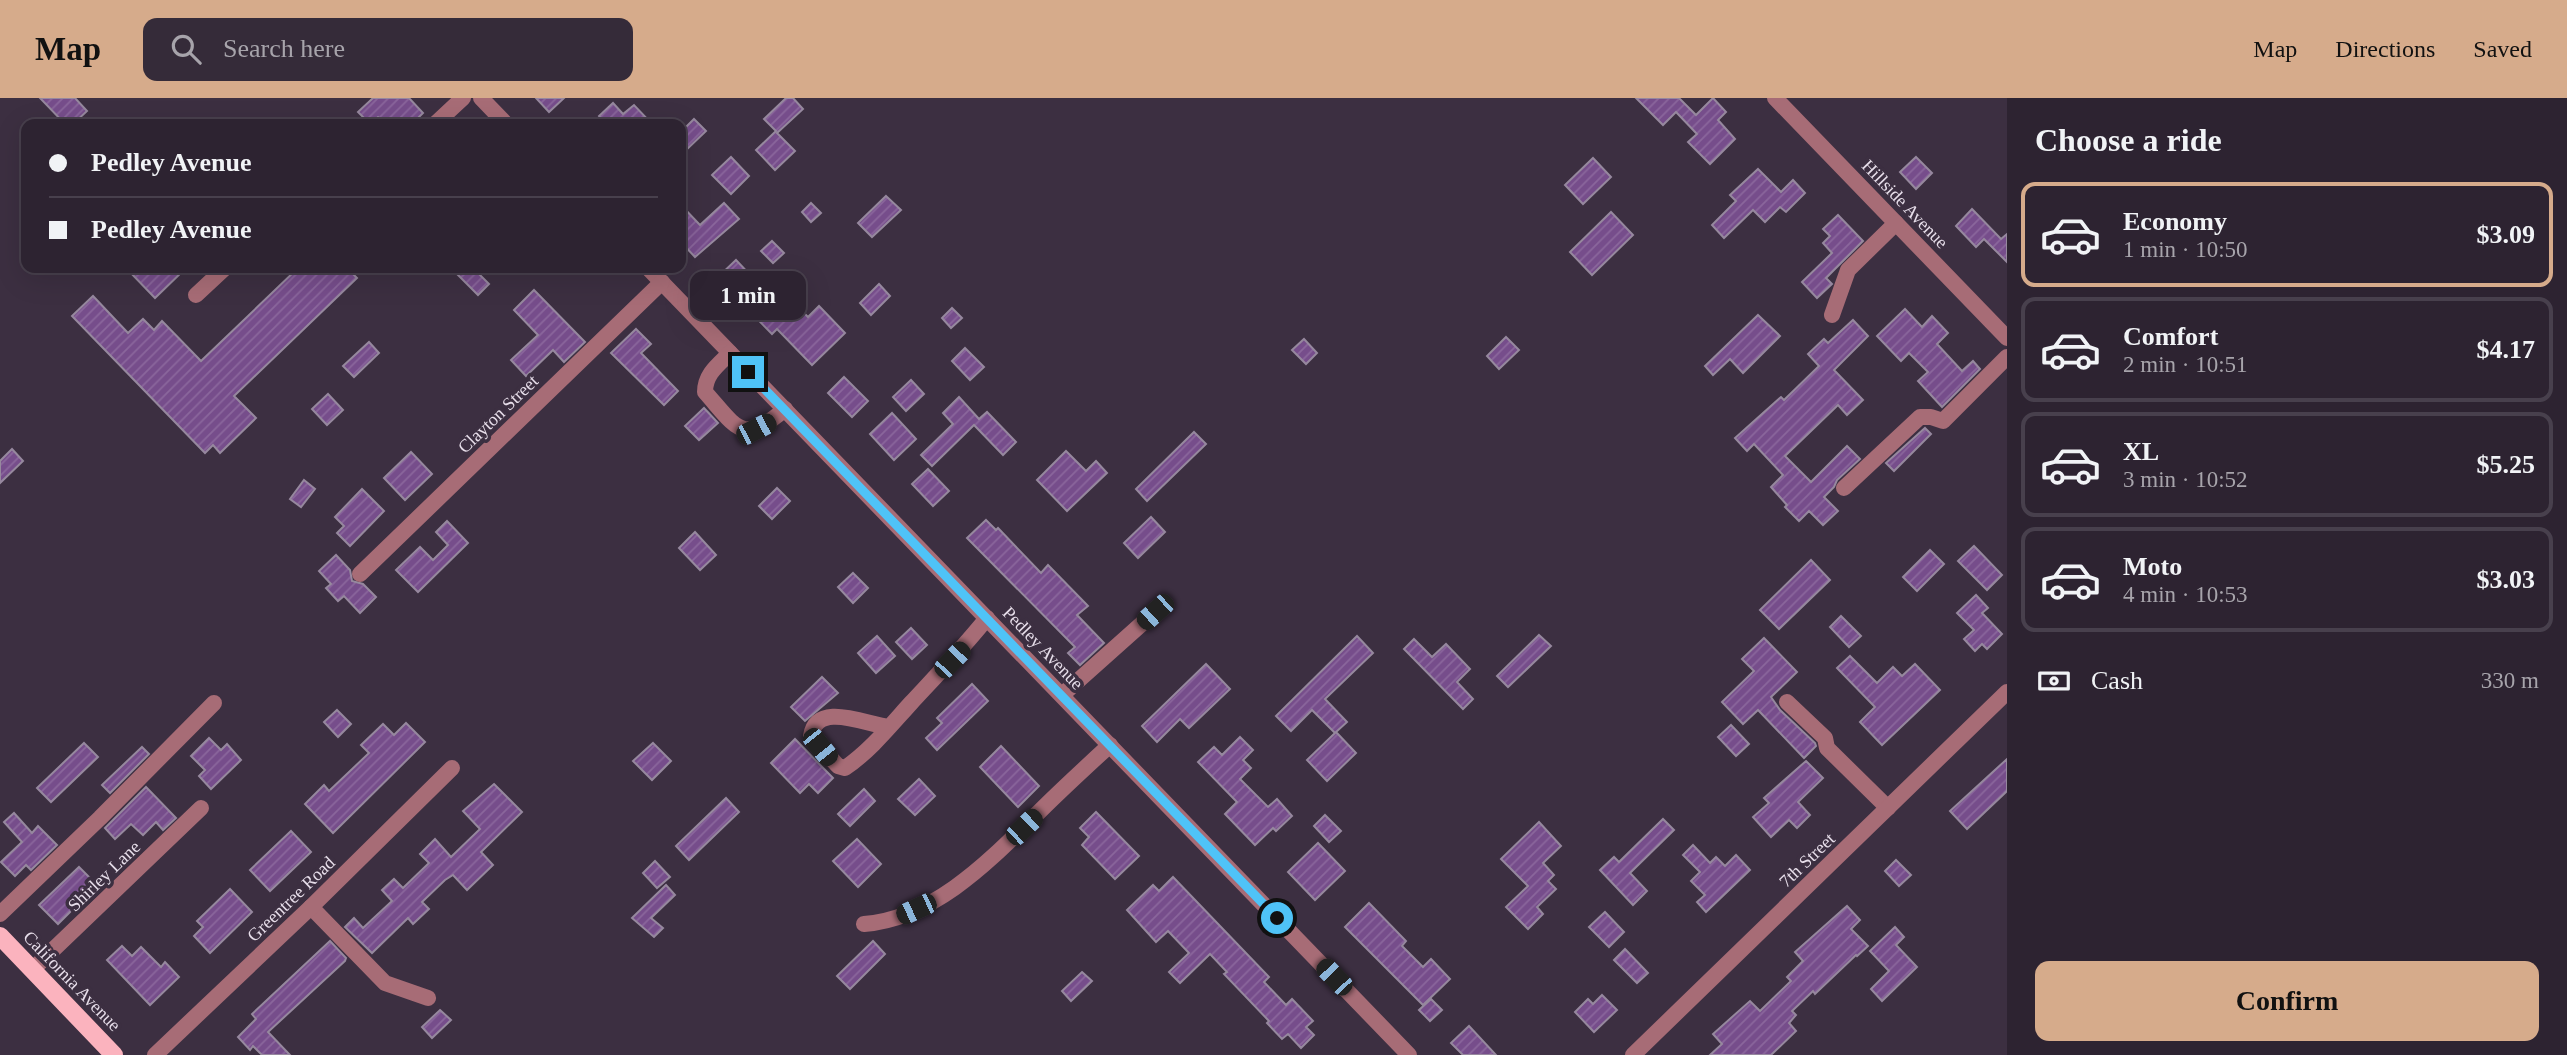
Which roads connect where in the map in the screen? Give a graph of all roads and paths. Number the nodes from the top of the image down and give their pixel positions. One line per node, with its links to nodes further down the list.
1 (463, 98): 4 (street)
2 (481, 98): 5 (street)
3 (1775, 98): 6 (street, Hillside Avenue)
4 (440, 119)
5 (501, 119)
6 (1896, 223): 11 (street); 12 (street, Hillside Avenue)
7 (219, 273): 10 (street)
8 (653, 273): 9 (street, Pedley Avenue)
9 (662, 282): 13 (street, Pedley Avenue); 17 (street, Clayton Street)
10 (195, 295)
11 (1832, 316)
12 (2007, 338)
13 (730, 353): 15 (street, Pedley Avenue); 15 (street)
14 (2007, 357): 16 (street)
15 (785, 410): 19 (street, Pedley Avenue)
16 (1844, 488)
17 (360, 574)
18 (1155, 612): 21 (street)
19 (987, 618): 21 (street, Pedley Avenue); 24 (street)
20 (2007, 692): 28 (street, 7th Street)
21 (1062, 695): 25 (street, Pedley Avenue)
22 (1787, 702): 28 (street)
23 (214, 703): 30 (street)
24 (889, 727)
25 (1110, 745): 31 (street); 37 (street, Pedley Avenue)
26 (452, 768): 29 (street, Greentree Road)
27 (201, 808): 33 (street, Shirley Lane)
28 (1888, 808): 38 (street, 7th Street)
29 (311, 906): 34 (street); 36 (street, Greentree Road)
30 (0, 914)
31 (864, 923)
32 (0, 936): 33 (main road, California Avenue)
33 (32, 970): 35 (main road, California Avenue)
34 (428, 998)
35 (114, 1055)
36 (155, 1055)
37 (1409, 1055)
38 (1633, 1055)

